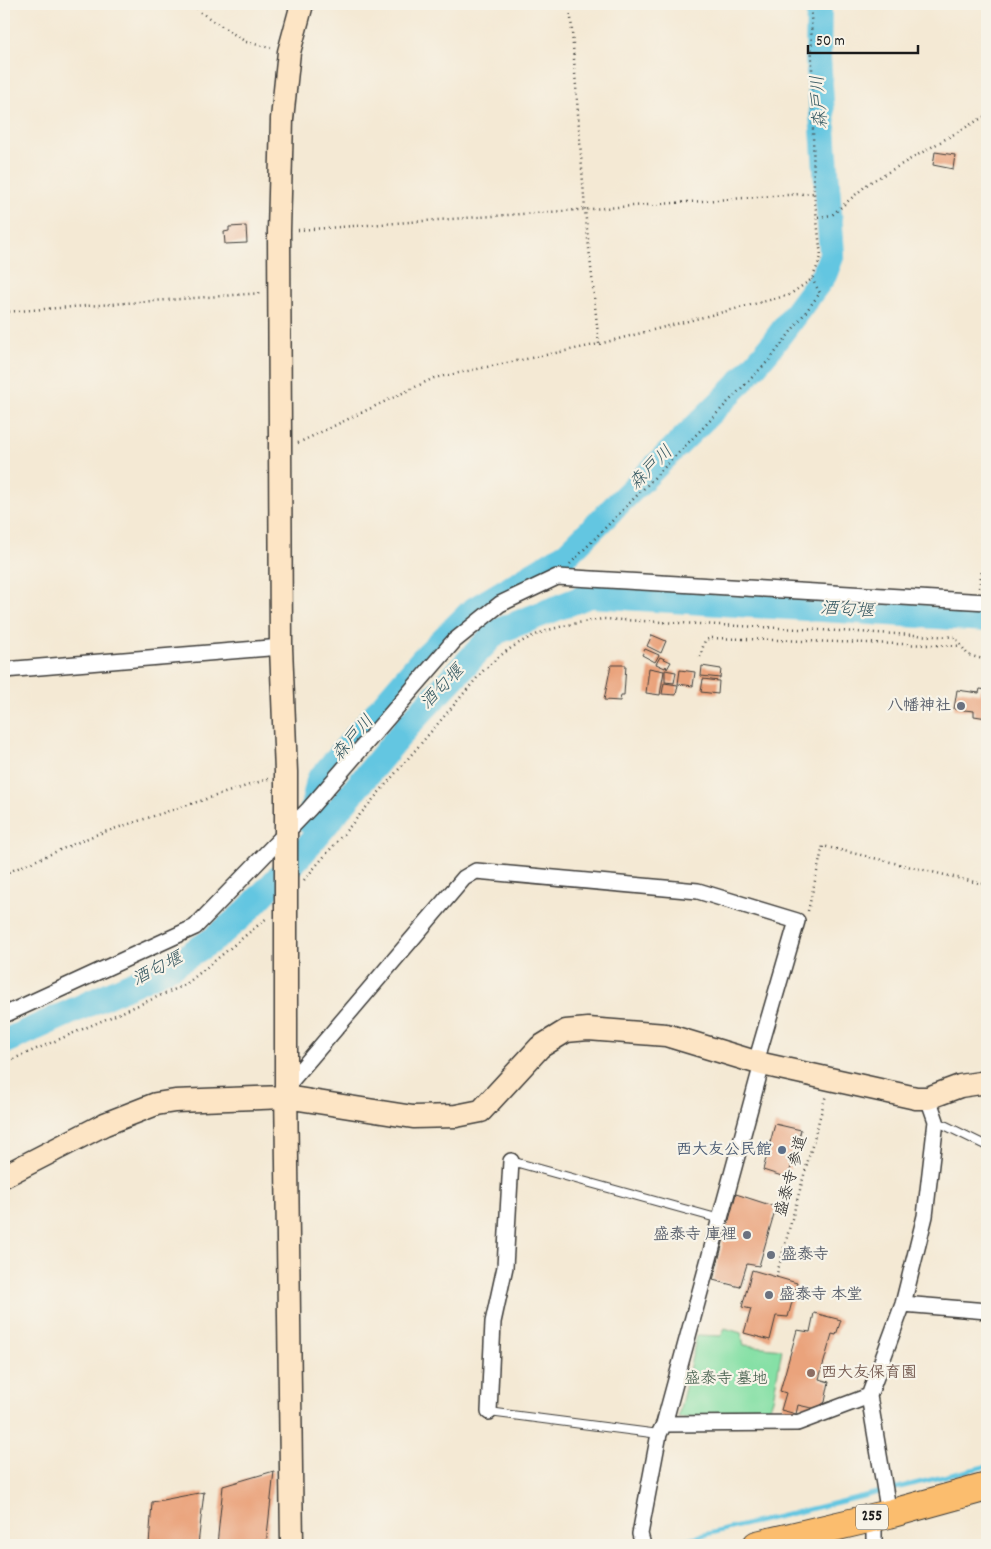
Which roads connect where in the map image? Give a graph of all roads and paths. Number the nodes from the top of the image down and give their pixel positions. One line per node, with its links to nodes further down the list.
1 (194, 4): 5 (path)
2 (302, 4): 5 (street)
3 (570, 4): 8 (path)
4 (811, 4): 7 (path)
5 (289, 52): 10 (street)
6 (987, 115): 9 (path)
7 (814, 193): 8 (path); 9 (path)
8 (585, 210): 10 (path); 14 (path)
9 (818, 217): 11 (path)
10 (279, 232): 12 (street)
11 (812, 279): 14 (path); 17 (path)
12 (279, 291): 13 (path); 15 (street)
13 (4, 312)
14 (599, 344): 15 (path)
15 (280, 452): 20 (street)
16 (987, 540): 18 (path)
17 (557, 576): 18 (street); 25 (street)
18 (982, 602)
19 (962, 646): 21 (path); 22 (path); 28 (path)
20 (281, 647): 23 (street); 24 (street)
21 (700, 657)
22 (987, 660)
23 (4, 670)
24 (286, 772): 25 (street); 26 (path)
25 (286, 831): 28 (street); 30 (street)
26 (4, 874)
27 (987, 885): 29 (path)
28 (286, 902): 31 (path); 35 (street)
29 (797, 921): 32 (street); 35 (street)
30 (4, 1015)
31 (4, 1063)
32 (759, 1063): 33 (street); 35 (street); 41 (street)
33 (830, 1080): 36 (street); 42 (path, 盛泰寺 参道)
34 (987, 1082): 36 (street)
35 (286, 1092): 40 (street); 50 (street)
36 (928, 1098): 37 (street)
37 (936, 1121): 38 (lane); 43 (street)
38 (987, 1146)
39 (511, 1161): 41 (lane); 46 (street)
40 (4, 1176)
41 (720, 1219): 47 (street)
42 (776, 1277)
43 (904, 1304): 44 (street); 45 (street)
44 (987, 1311)
45 (870, 1396): 47 (street); 49 (street)
46 (489, 1412): 47 (lane)
47 (662, 1429): 51 (street)
48 (987, 1487): 49 (highway, 255)
49 (882, 1515): 52 (highway, 255); 53 (street)
50 (292, 1545)
51 (643, 1545)
52 (757, 1545)
53 (874, 1545)

